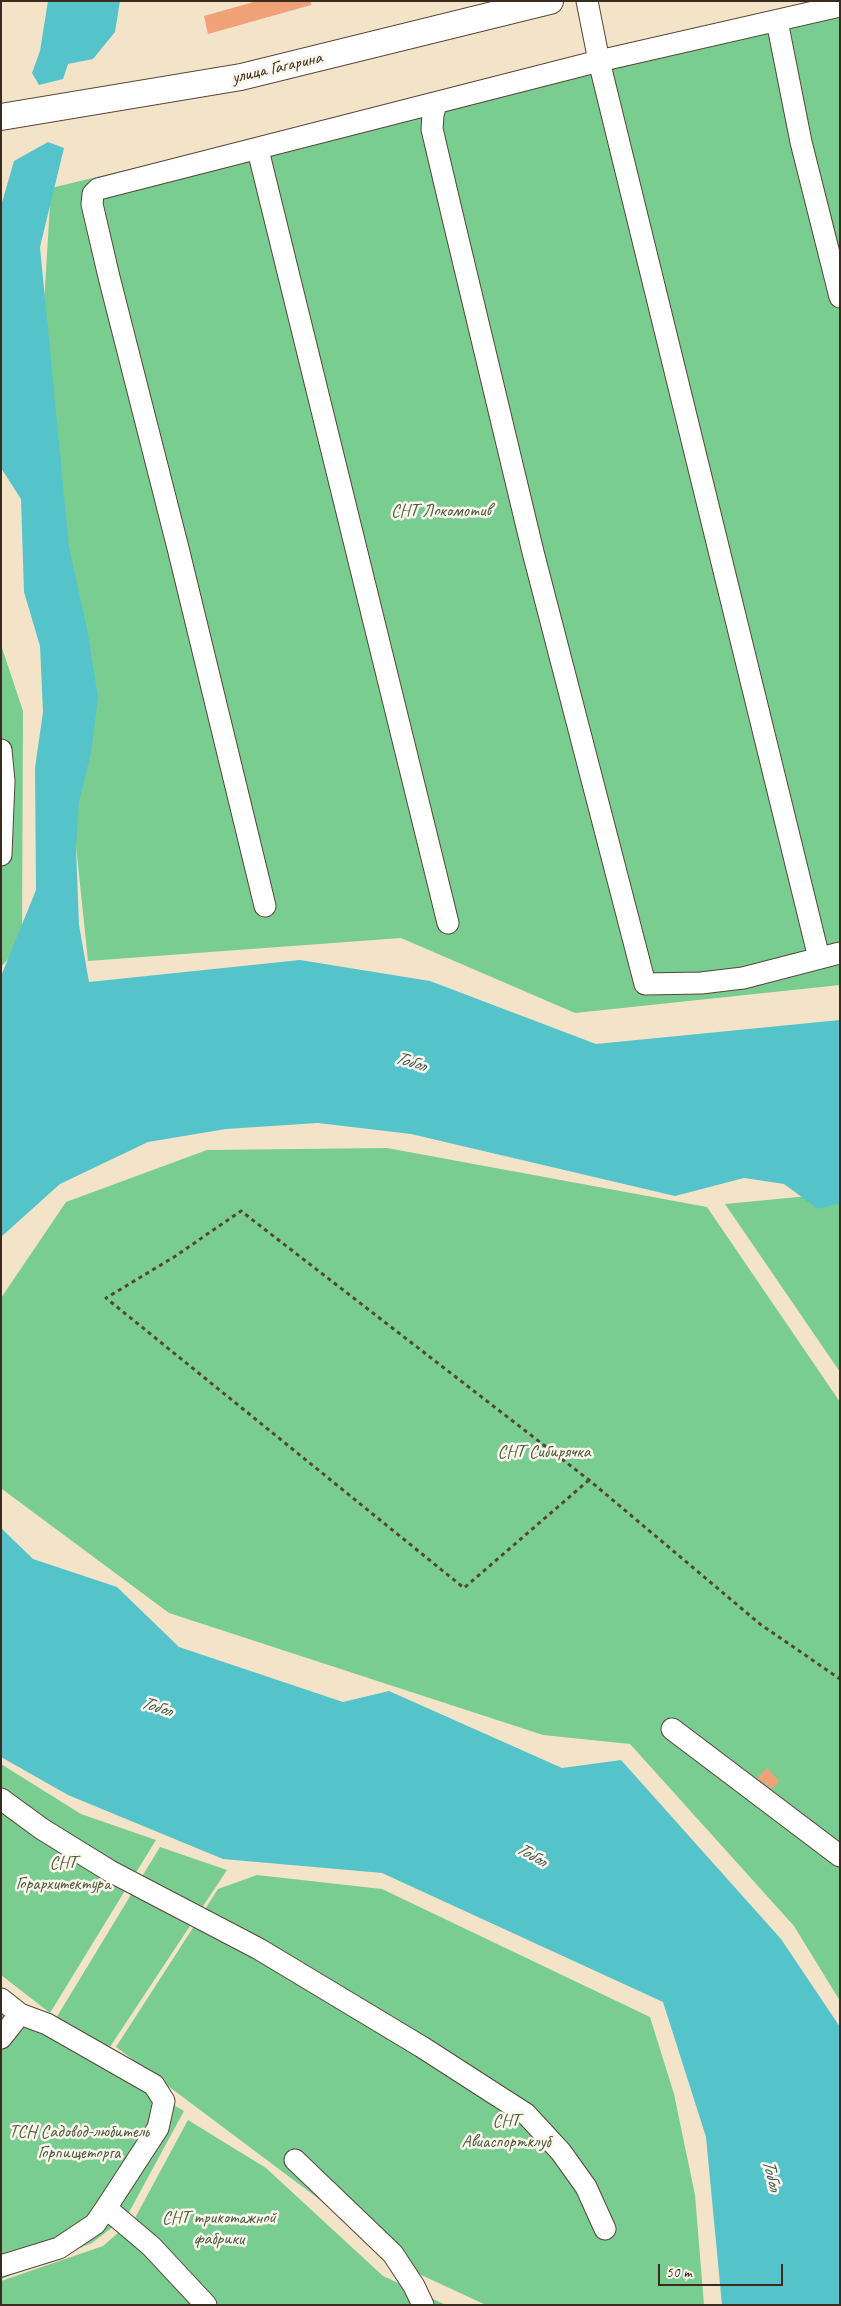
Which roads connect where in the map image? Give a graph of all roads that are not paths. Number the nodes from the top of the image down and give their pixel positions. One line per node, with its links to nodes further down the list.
1 (550, 1): 7 (main road, улица Гагарина)
2 (587, 1): 5 (street)
3 (840, 6): 4 (street)
4 (777, 21): 5 (street); 9 (street)
5 (599, 61): 6 (street); 15 (street)
6 (436, 104): 8 (street); 15 (street)
7 (1, 117)
8 (258, 150): 12 (street); 13 (street)
9 (840, 297)
10 (1, 750): 11 (street)
11 (1, 855)
12 (265, 906)
13 (448, 923)
14 (840, 953): 15 (street)
15 (819, 958)
16 (672, 1729): 18 (street)
17 (1, 1799): 24 (street)
18 (840, 1856)
19 (1, 1999): 20 (street)
20 (20, 2014): 21 (street); 23 (street)
21 (1, 2038)
22 (295, 2160): 27 (street)
23 (106, 2208): 25 (street); 26 (street)
24 (605, 2229)
25 (1, 2266)
26 (206, 2305)
27 (423, 2305)

